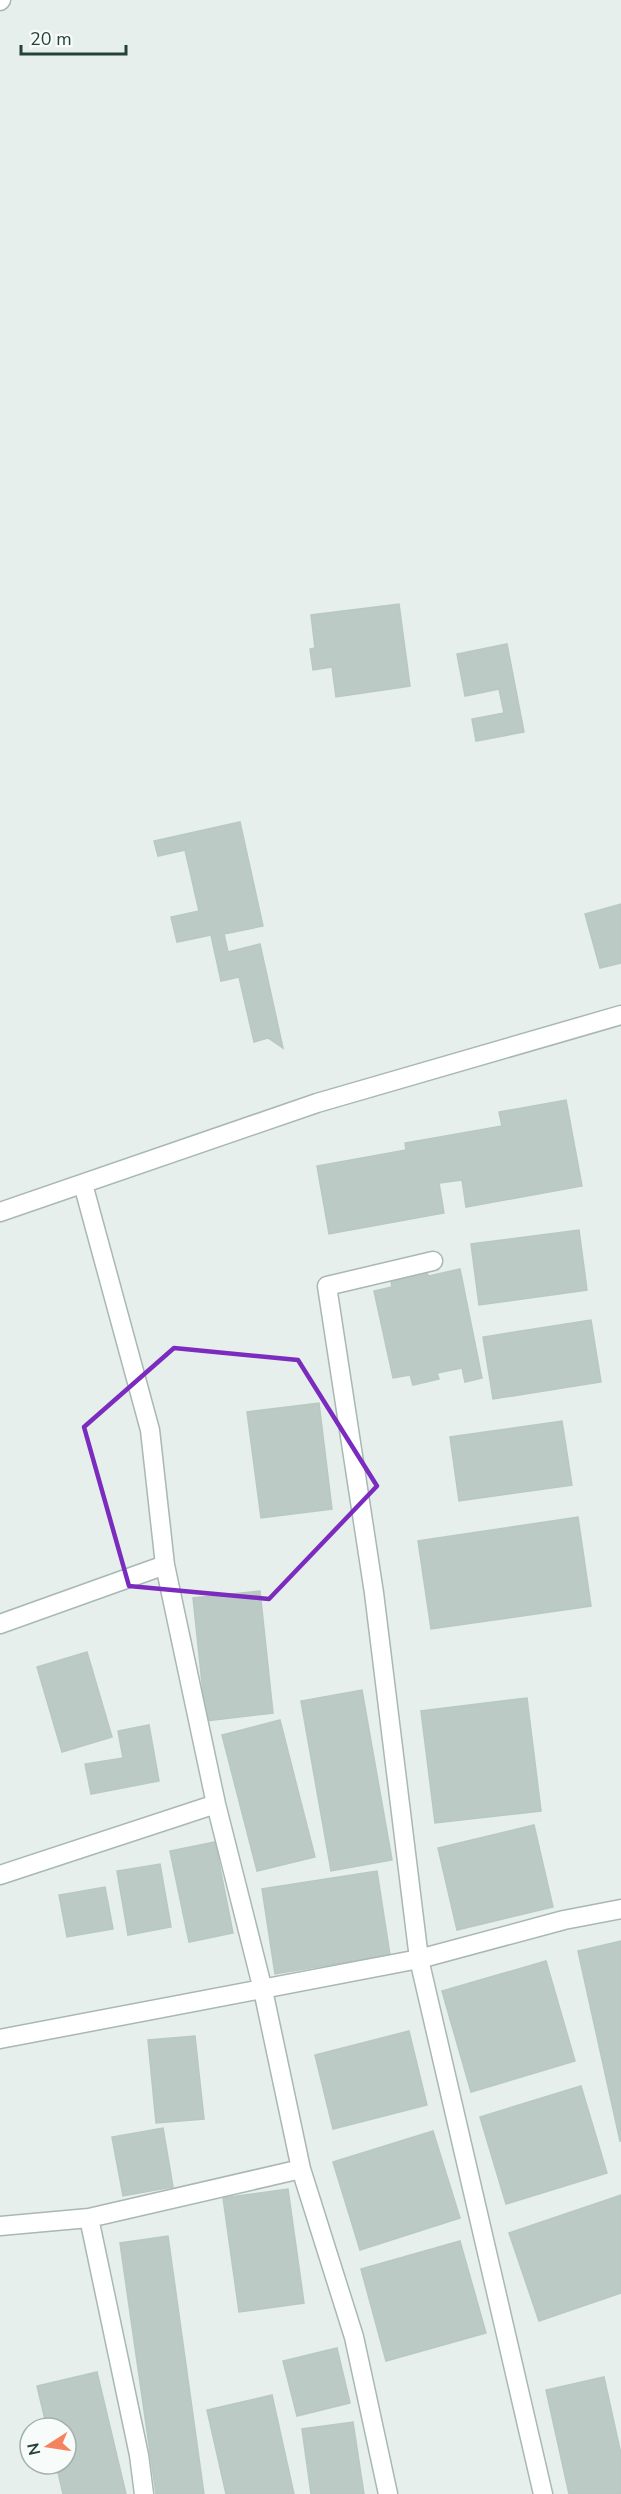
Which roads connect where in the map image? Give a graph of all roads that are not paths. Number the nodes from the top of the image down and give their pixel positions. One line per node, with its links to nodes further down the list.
1 (621, 1015): 2 (street)
2 (83, 1184): 3 (street); 5 (street)
3 (0, 1212)
4 (433, 1261): 10 (street)
5 (165, 1565): 6 (street); 7 (street)
6 (0, 1624)
7 (216, 1804): 8 (street); 11 (street)
8 (0, 1875)
9 (621, 1909): 10 (street)
10 (419, 1959): 11 (street); 18 (street)
11 (263, 1990): 12 (street); 13 (street)
12 (0, 2039)
13 (301, 2169): 14 (street); 17 (street)
14 (89, 2218): 15 (street); 16 (street)
15 (0, 2226)
16 (144, 2494)
17 (388, 2494)
18 (543, 2494)

